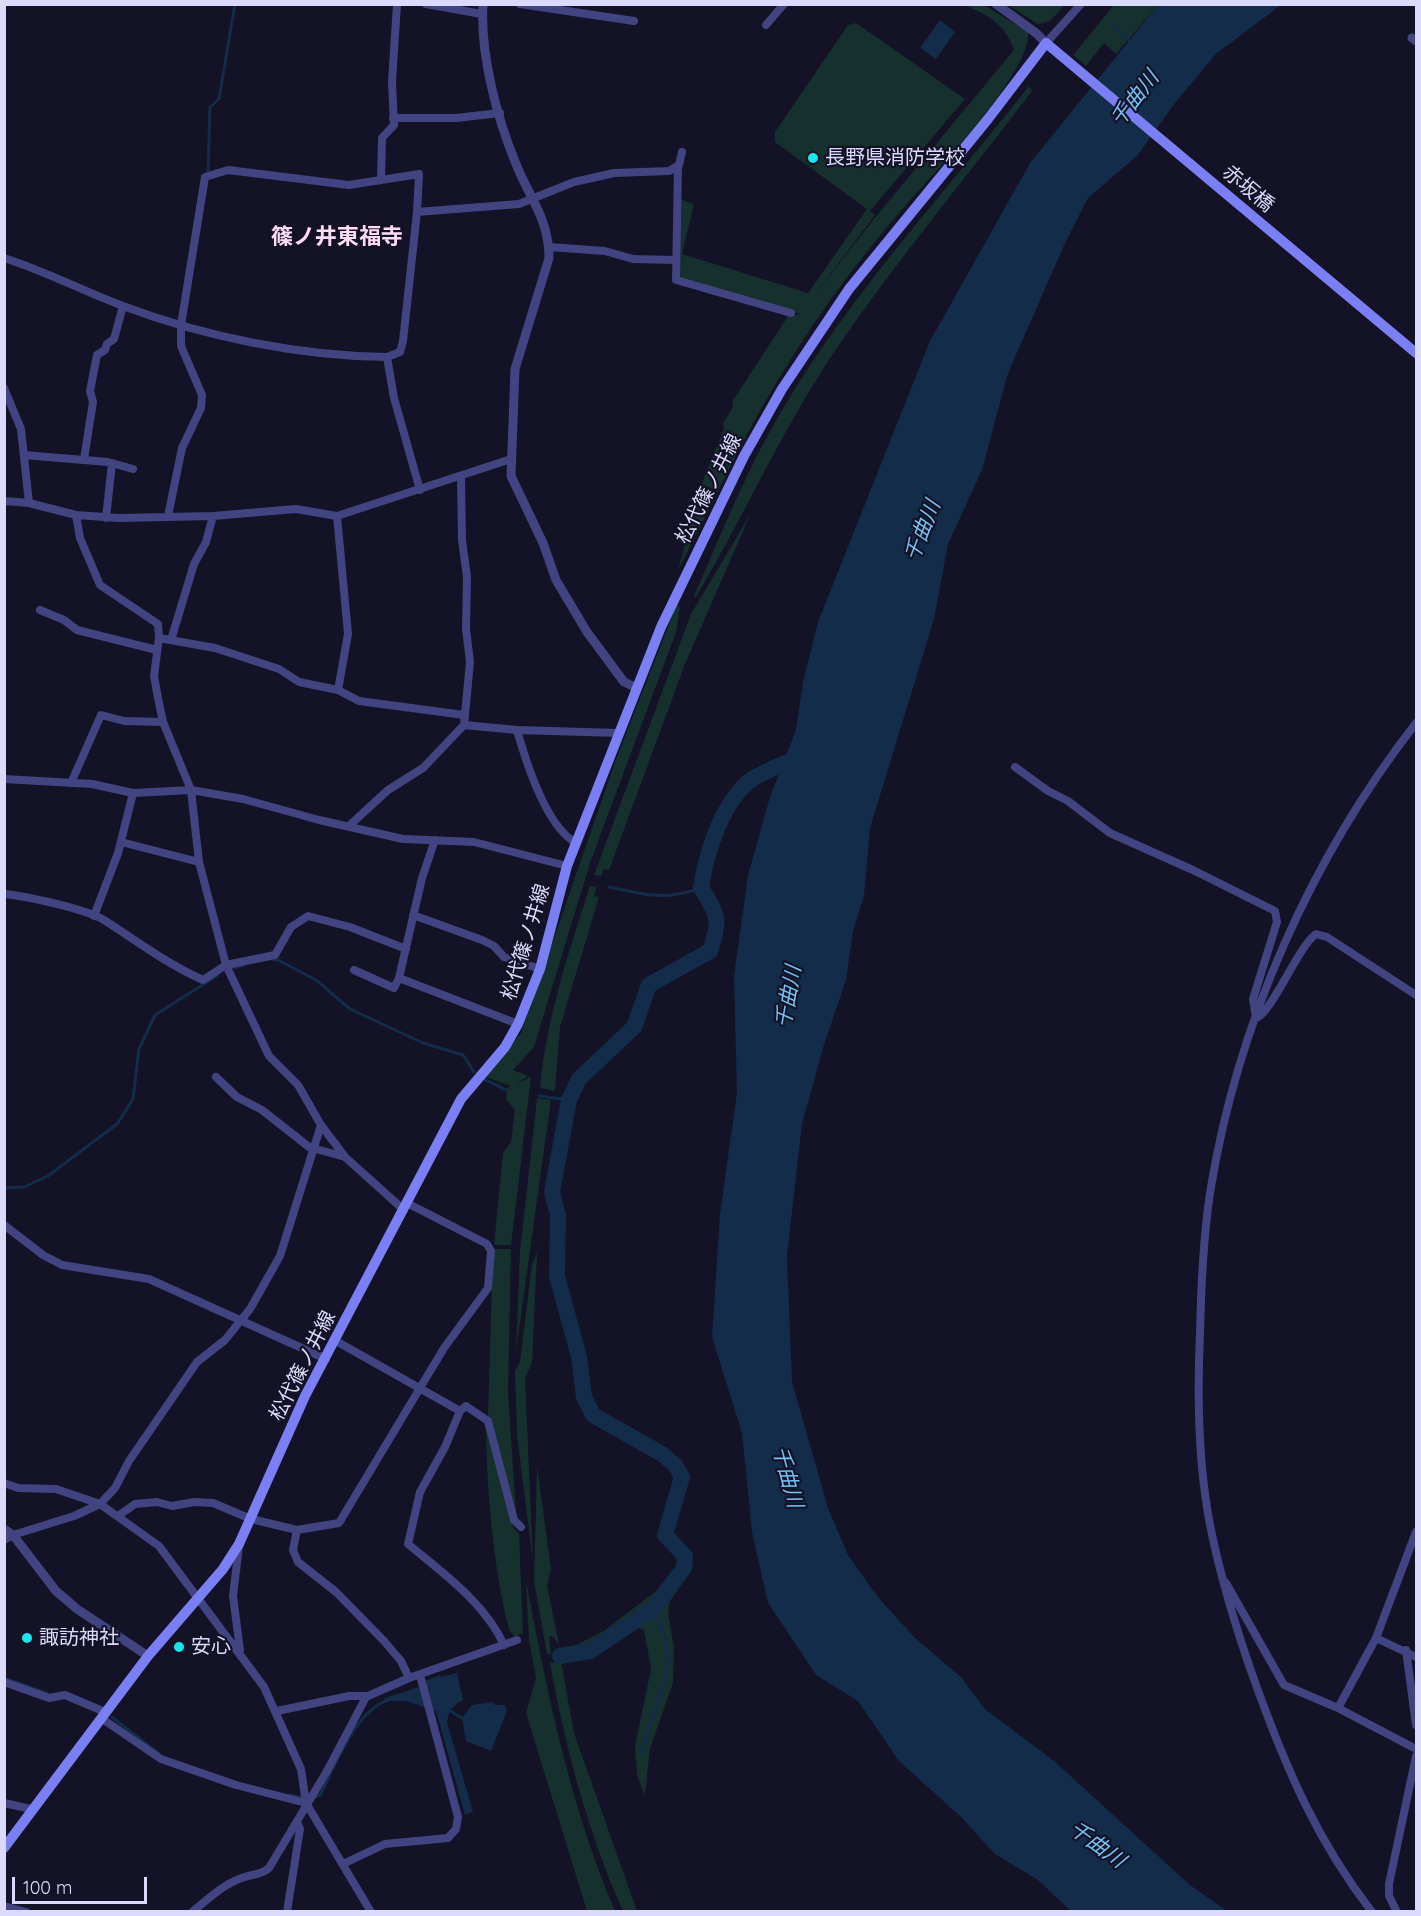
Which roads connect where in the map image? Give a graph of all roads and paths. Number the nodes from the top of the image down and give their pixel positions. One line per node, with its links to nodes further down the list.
1 (397, 4): 12 (street)
2 (426, 4): 7 (street)
3 (520, 4): 8 (street)
4 (784, 4): 9 (street)
5 (996, 4): 10 (street)
6 (1081, 4): 10 (street)
7 (482, 9): 11 (street)
8 (634, 21)
9 (766, 25)
10 (1046, 43): 24 (main road, 赤坂橋); 46 (main road, 松代篠ノ井線)
11 (500, 113): 12 (street); 16 (street)
12 (393, 118): 15 (street)
13 (682, 152): 14 (street)
14 (678, 166): 16 (street); 20 (street)
15 (381, 180): 17 (street); 23 (street)
16 (534, 200): 17 (street); 18 (street)
17 (417, 212): 25 (street)
18 (549, 247): 20 (street); 30 (street)
19 (4, 258): 21 (street)
20 (676, 260): 22 (street)
21 (123, 306): 23 (street); 29 (street)
22 (791, 313)
23 (181, 325): 25 (street); 38 (street)
24 (1416, 353)
25 (387, 357): 34 (street)
26 (4, 388): 27 (street)
27 (7, 397): 28 (street)
28 (24, 455): 29 (street); 36 (street)
29 (84, 459): 31 (street)
30 (511, 459): 33 (street); 46 (street)
31 (112, 463): 32 (street); 41 (street)
32 (133, 469)
33 (461, 477): 34 (street); 48 (street)
34 (420, 490): 40 (street)
35 (4, 501): 36 (street)
36 (29, 503): 37 (street)
37 (76, 515): 41 (street); 43 (street)
38 (168, 516): 39 (street); 41 (street)
39 (213, 516): 40 (street); 44 (street)
40 (337, 516): 47 (street)
41 (106, 518)
42 (40, 610): 45 (street)
43 (159, 638): 44 (street); 45 (street)
44 (171, 640): 47 (street)
45 (157, 650): 49 (street)
46 (637, 688): 53 (main road, 松代篠ノ井線)
47 (338, 690): 48 (street)
48 (464, 715): 51 (street)
49 (164, 722): 56 (street); 57 (street)
50 (1416, 723): 74 (street)
51 (464, 725): 52 (street); 59 (street)
52 (517, 730): 53 (street); 62 (street)
53 (619, 732): 62 (main road, 松代篠ノ井線)
54 (1015, 767): 74 (street)
55 (4, 779): 56 (street)
56 (71, 783): 58 (street)
57 (191, 790): 58 (street); 59 (street); 63 (street)
58 (133, 793): 61 (street)
59 (350, 825): 60 (street)
60 (435, 840): 64 (street); 66 (street)
61 (121, 842): 63 (street); 67 (street)
62 (576, 843): 64 (main road, 松代篠ノ井線)
63 (199, 862): 69 (street)
64 (567, 866): 70 (main road, 松代篠ノ井線)
65 (4, 894): 67 (street)
66 (413, 915): 68 (street); 70 (street)
67 (94, 916): 69 (street)
68 (406, 949): 69 (street); 72 (street)
69 (226, 965): 77 (street)
70 (540, 969): 75 (main road, 松代篠ノ井線)
71 (354, 970): 72 (street)
72 (399, 978): 75 (street)
73 (1416, 995): 74 (street)
74 (1256, 1018): 99 (street)
75 (518, 1024): 80 (main road, 松代篠ノ井線)
76 (216, 1077): 78 (street)
77 (321, 1125): 78 (street); 79 (street)
78 (314, 1150): 79 (street); 82 (street)
79 (345, 1157): 80 (street)
80 (406, 1206): 83 (main road, 松代篠ノ井線); 85 (street)
81 (4, 1225): 82 (street)
82 (240, 1319): 84 (street); 88 (street)
83 (336, 1341): 84 (main road, 松代篠ノ井線); 85 (street)
84 (326, 1359): 90 (main road, 松代篠ノ井線)
85 (420, 1387): 86 (street); 93 (street)
86 (460, 1411): 91 (street); 103 (street)
87 (4, 1483): 88 (street)
88 (100, 1504): 89 (street); 95 (street)
89 (118, 1516): 90 (street); 100 (street)
90 (251, 1519): 93 (street); 97 (main road, 松代篠ノ井線)
91 (521, 1527)
92 (4, 1529): 95 (street)
93 (297, 1530): 108 (street)
94 (1416, 1532): 98 (street)
95 (13, 1535): 96 (street); 106 (street)
96 (4, 1540)
97 (239, 1544): 100 (main road, 松代篠ノ井線); 105 (street)
98 (1413, 1554): 101 (street)
99 (1223, 1580): 112 (street); 130 (street)
100 (197, 1597): 105 (street); 106 (main road, 松代篠ノ井線)
101 (1376, 1638): 104 (street); 112 (street)
102 (518, 1640): 103 (street)
103 (504, 1645): 109 (street)
104 (1406, 1650): 107 (street); 115 (street)
105 (241, 1654): 113 (street)
106 (148, 1656): 114 (main road, 松代篠ノ井線)
107 (1416, 1657)
108 (409, 1678): 109 (street); 111 (street)
109 (420, 1678): 124 (street)
110 (4, 1682): 114 (street)
111 (366, 1697): 113 (street); 120 (street)
112 (1338, 1708): 116 (street)
113 (277, 1711): 120 (street)
114 (103, 1715): 120 (street); 121 (main road, 松代篠ノ井線)
115 (1416, 1725)
116 (1416, 1749)
117 (1416, 1756): 118 (street)
118 (1412, 1794): 131 (street)
119 (4, 1803): 121 (street)
120 (306, 1803): 122 (street); 124 (street)
121 (31, 1809): 123 (main road, 松代篠ノ井線)
122 (297, 1822): 127 (street); 128 (street)
123 (4, 1848)
124 (343, 1864): 129 (street)
125 (4, 1906): 126 (street)
126 (26, 1911)
127 (192, 1911)
128 (287, 1911)
129 (371, 1911)
130 (1372, 1911)
131 (1397, 1911)

